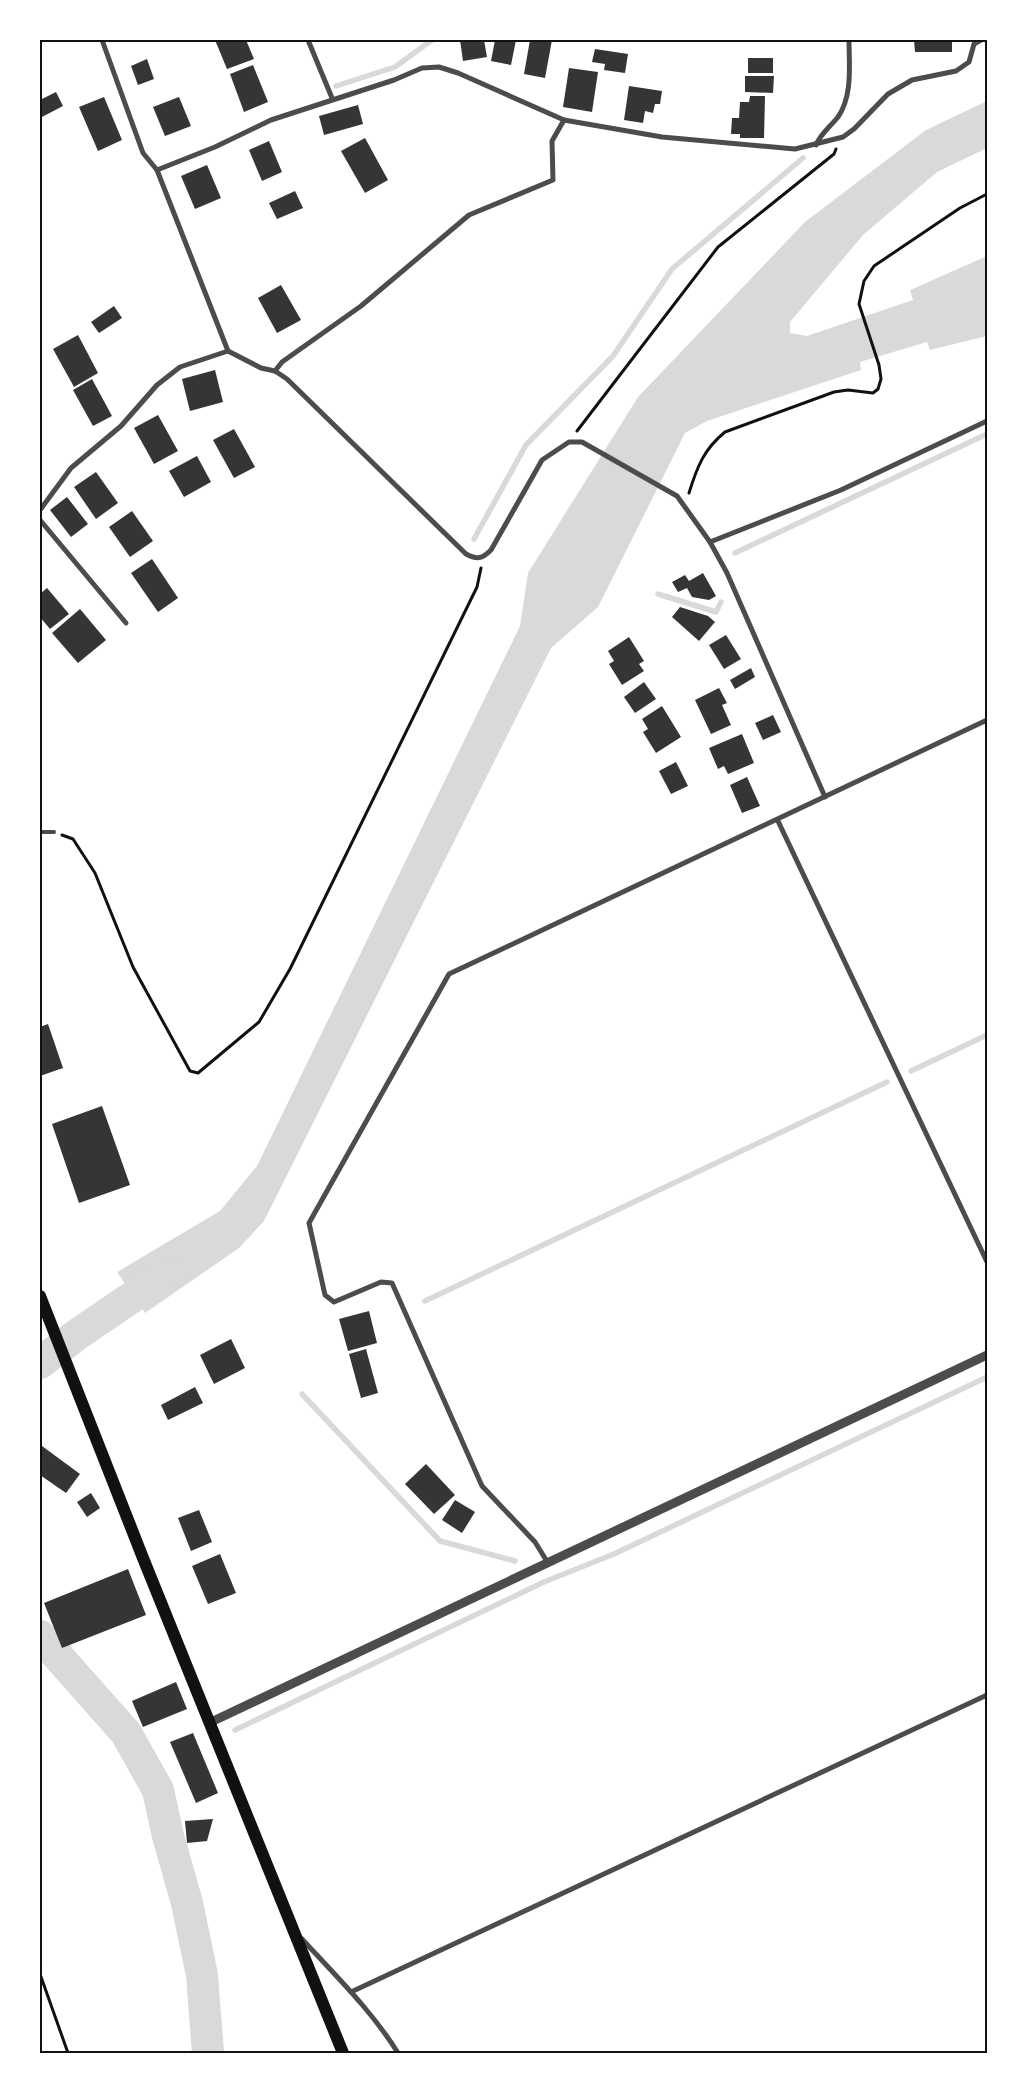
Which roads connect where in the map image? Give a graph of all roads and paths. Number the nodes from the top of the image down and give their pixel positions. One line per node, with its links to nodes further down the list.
1 (102, 40): 10 (street)
2 (308, 40): 6 (street)
3 (849, 40): 9 (street)
4 (981, 40): 5 (street)
5 (973, 42): 8 (street)
6 (332, 98): 7 (street); 10 (street)
7 (564, 120): 9 (street); 13 (street)
8 (843, 138): 9 (street); 15 (path)
9 (816, 145)
10 (157, 170): 12 (street)
11 (987, 194): 16 (path)
12 (228, 351): 13 (street); 17 (street)
13 (275, 371): 20 (street)
14 (987, 421): 19 (street)
15 (569, 442): 16 (street); 20 (street)
16 (685, 507): 19 (street)
17 (40, 510)
18 (40, 520): 21 (street)
19 (710, 542): 23 (street)
20 (483, 558): 26 (path)
21 (126, 623)
22 (987, 720): 23 (street)
23 (824, 797): 24 (street)
24 (778, 821): 27 (street); 30 (street)
25 (40, 832): 26 (lane)
26 (54, 832)
27 (987, 1262)
28 (41, 1299): 32 (main road)
29 (987, 1355): 30 (street)
30 (548, 1563): 32 (street)
31 (987, 1695): 35 (street)
32 (209, 1723): 33 (main road)
33 (294, 1930): 35 (street); 37 (main road)
34 (40, 1974): 36 (path)
35 (351, 1992): 38 (street)
36 (68, 2053)
37 (343, 2053)
38 (398, 2053)

